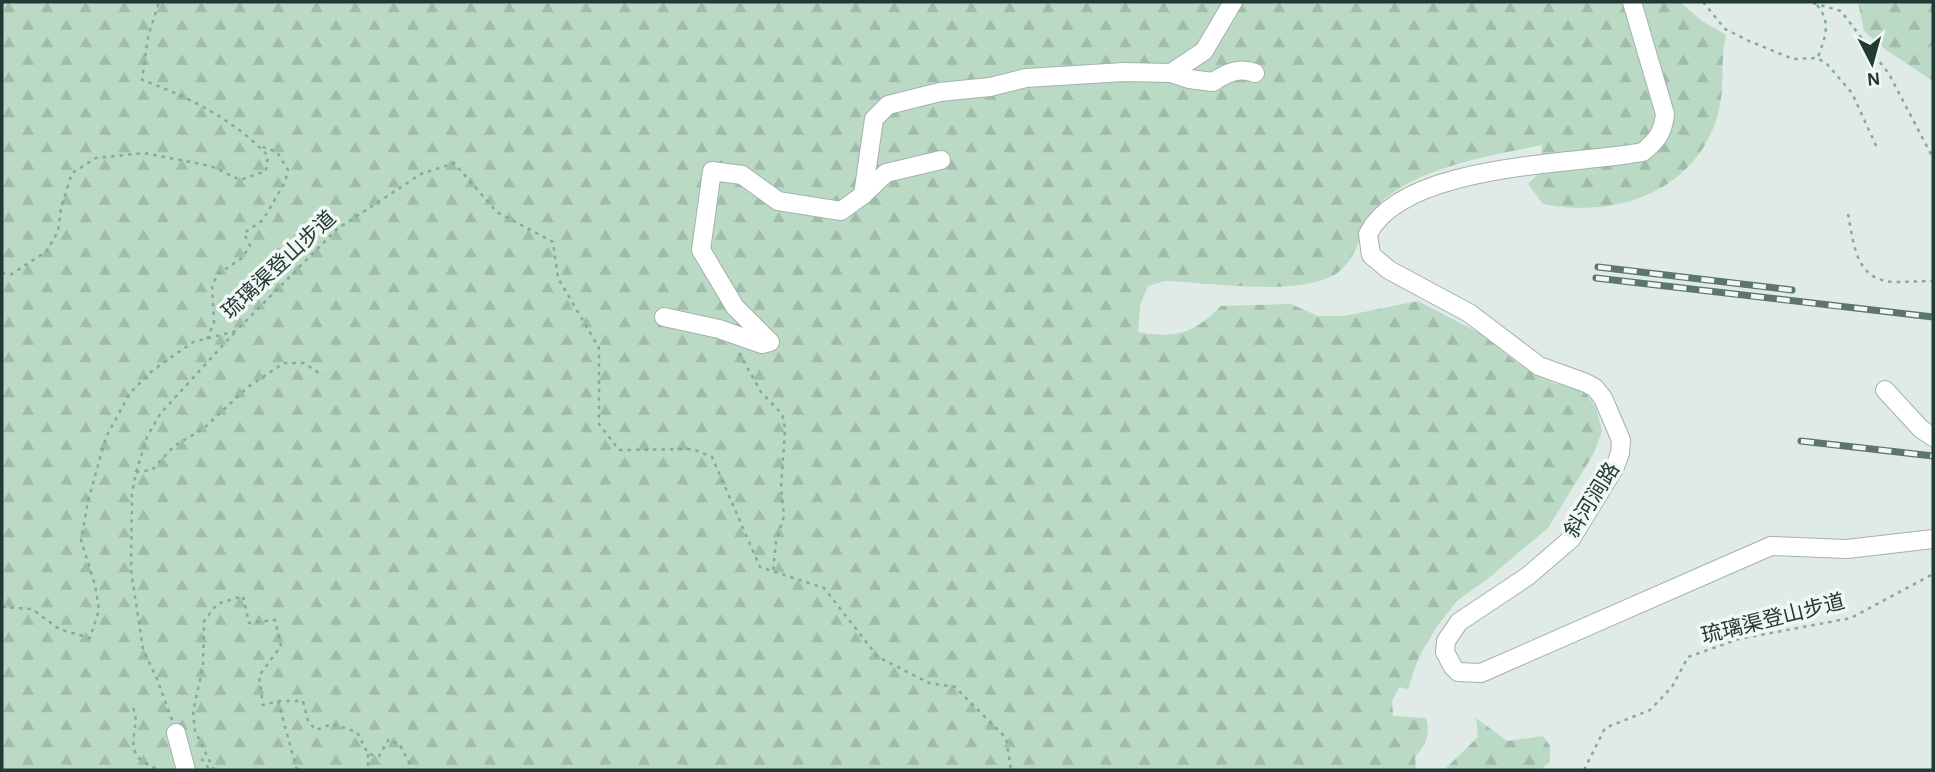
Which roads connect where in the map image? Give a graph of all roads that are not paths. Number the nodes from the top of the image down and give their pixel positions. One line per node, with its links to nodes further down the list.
1 (1233, 2): 3 (street)
2 (1632, 2): 10 (street, 斜河涧路)
3 (1171, 72): 4 (street); 6 (street)
4 (1255, 73)
5 (940, 160): 6 (street)
6 (863, 195): 7 (street)
7 (664, 317)
8 (1885, 390): 9 (street)
9 (1933, 437)
10 (1933, 539)
11 (176, 733): 12 (street)
12 (186, 770)

